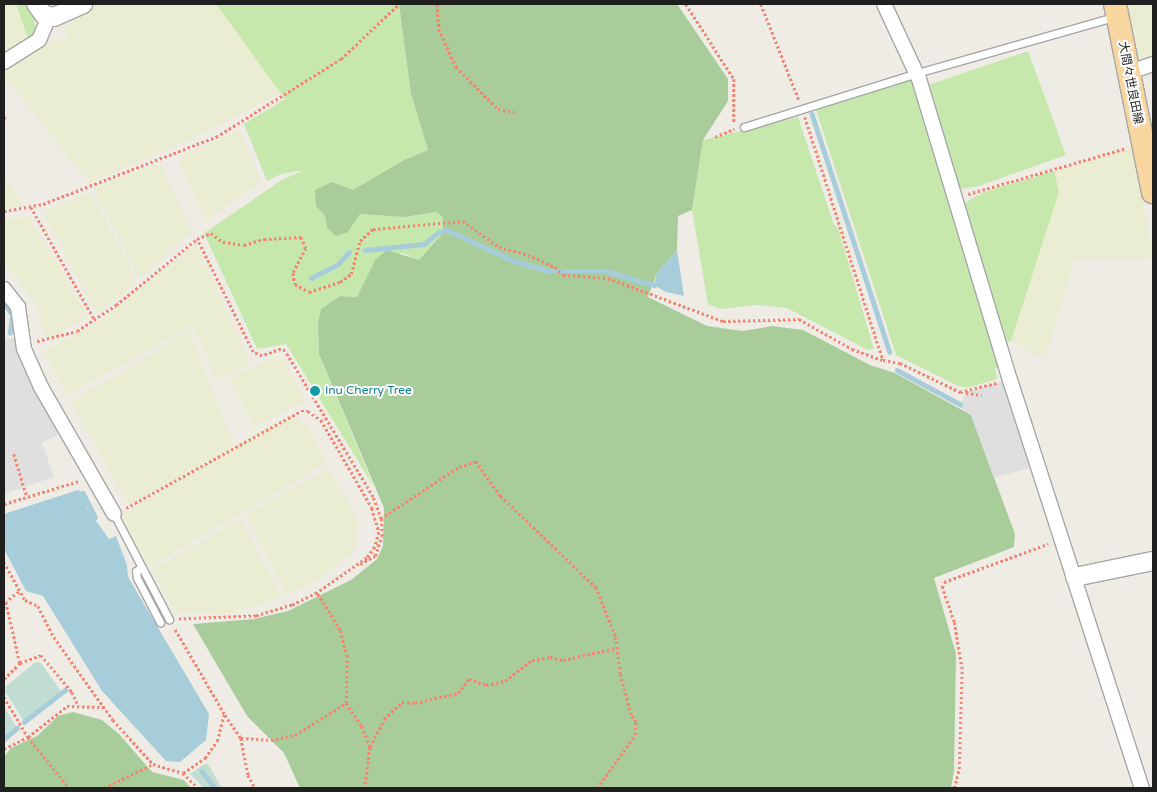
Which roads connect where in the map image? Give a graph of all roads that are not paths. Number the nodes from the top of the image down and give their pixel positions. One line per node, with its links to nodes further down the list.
1 (36, 4): 5 (street)
2 (83, 4): 5 (street)
3 (884, 4): 8 (street)
4 (1116, 10): 8 (lane); 9 (main road, 大間々世良田線)
5 (49, 16): 6 (street)
6 (4, 62)
7 (1153, 64): 9 (street)
8 (917, 73): 10 (lane); 16 (street)
9 (1127, 73): 11 (main road, 大間々世良田線)
10 (744, 126)
11 (1152, 177)
12 (4, 289): 13 (street)
13 (114, 514): 15 (lane)
14 (1153, 561): 16 (street)
15 (140, 568): 17 (lane); 18 (lane)
16 (1075, 577): 19 (street)
17 (169, 619)
18 (160, 622)
19 (1142, 788)

